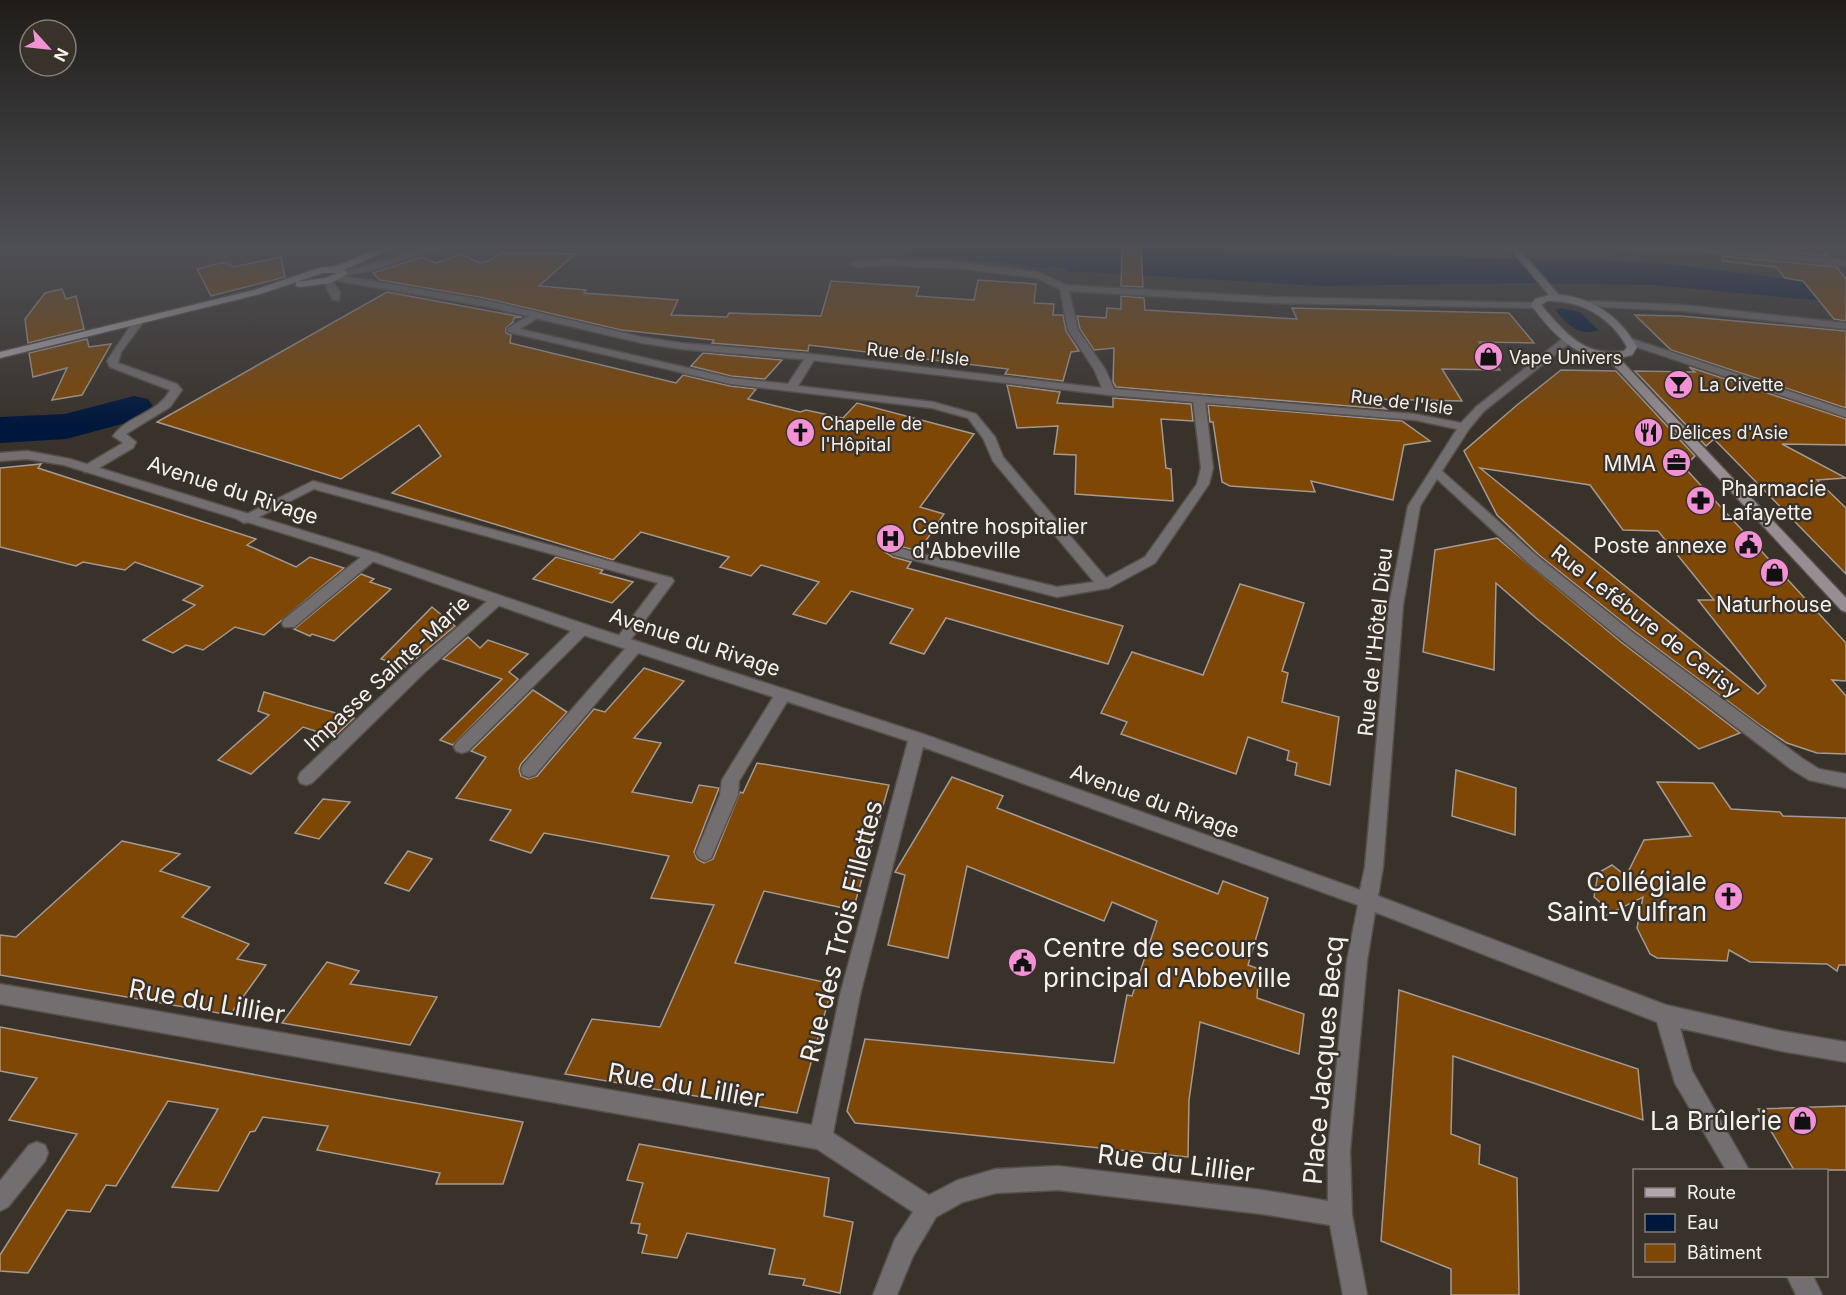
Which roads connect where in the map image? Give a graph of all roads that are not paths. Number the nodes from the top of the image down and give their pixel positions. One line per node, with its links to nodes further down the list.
1 (202, 305): 8 (main road)
2 (490, 305): 7 (street, Rue de l'Isle)
3 (1068, 305): 16 (street)
4 (1536, 305): 10 (street)
5 (1592, 305): 11 (street)
6 (1620, 305): 9 (street)
7 (535, 315): 14 (street, Rue de l'Isle); 15 (street)
8 (139, 321): 12 (main road); 21 (street)
9 (1846, 326)
10 (1566, 341): 13 (street); 19 (street, Rue de l'Hôtel Dieu)
11 (1629, 341): 13 (street); 18 (street)
12 (0, 355)
13 (1611, 356): 28 (street)
14 (811, 357): 15 (street); 16 (street, Rue de l'Isle)
15 (790, 389): 26 (street)
16 (1108, 392): 17 (street, Rue de l'Isle)
17 (1199, 400): 19 (street, Rue de l'Isle); 26 (street)
18 (1846, 414)
19 (1464, 427): 22 (street, Rue de l'Hôtel Dieu)
20 (0, 457): 21 (street, Avenue du Rivage)
21 (88, 469): 23 (street, Avenue du Rivage)
22 (1435, 471): 37 (street, Rue Lefébure de Cerisy); 39 (street, Rue de l'Hôtel Dieu)
23 (244, 519): 25 (street, Avenue du Rivage); 31 (street)
24 (894, 551): 26 (street)
25 (371, 556): 27 (street, Avenue du Rivage); 29 (street)
26 (1104, 585)
27 (497, 600): 30 (street, Avenue du Rivage); 36 (street, Impasse Sainte-Marie)
28 (1846, 607)
29 (289, 623)
30 (582, 629): 31 (street, Avenue du Rivage); 34 (street)
31 (628, 644): 32 (street, Avenue du Rivage); 35 (street)
32 (783, 695): 33 (street, Avenue du Rivage); 38 (street)
33 (916, 738): 39 (street, Avenue du Rivage); 43 (street, Rue des Trois Fillettes)
34 (462, 747)
35 (529, 770)
36 (306, 778)
37 (1846, 781)
38 (705, 853)
39 (1368, 901): 41 (street, Avenue du Rivage); 48 (street, Place Jacques Becq)
40 (0, 994): 43 (street, Rue du Lillier)
41 (1666, 1015): 42 (street, Avenue du Rivage); 45 (street)
42 (1846, 1052)
43 (821, 1138): 47 (street, Rue du Lillier)
44 (37, 1153): 46 (street)
45 (1737, 1169)
46 (0, 1199)
47 (928, 1209): 48 (street, Rue du Lillier); 50 (street)
48 (1340, 1215): 51 (street, Place Jacques Becq)
49 (1800, 1277): 52 (street)
50 (885, 1295)
51 (1355, 1295)
52 (1810, 1295)

